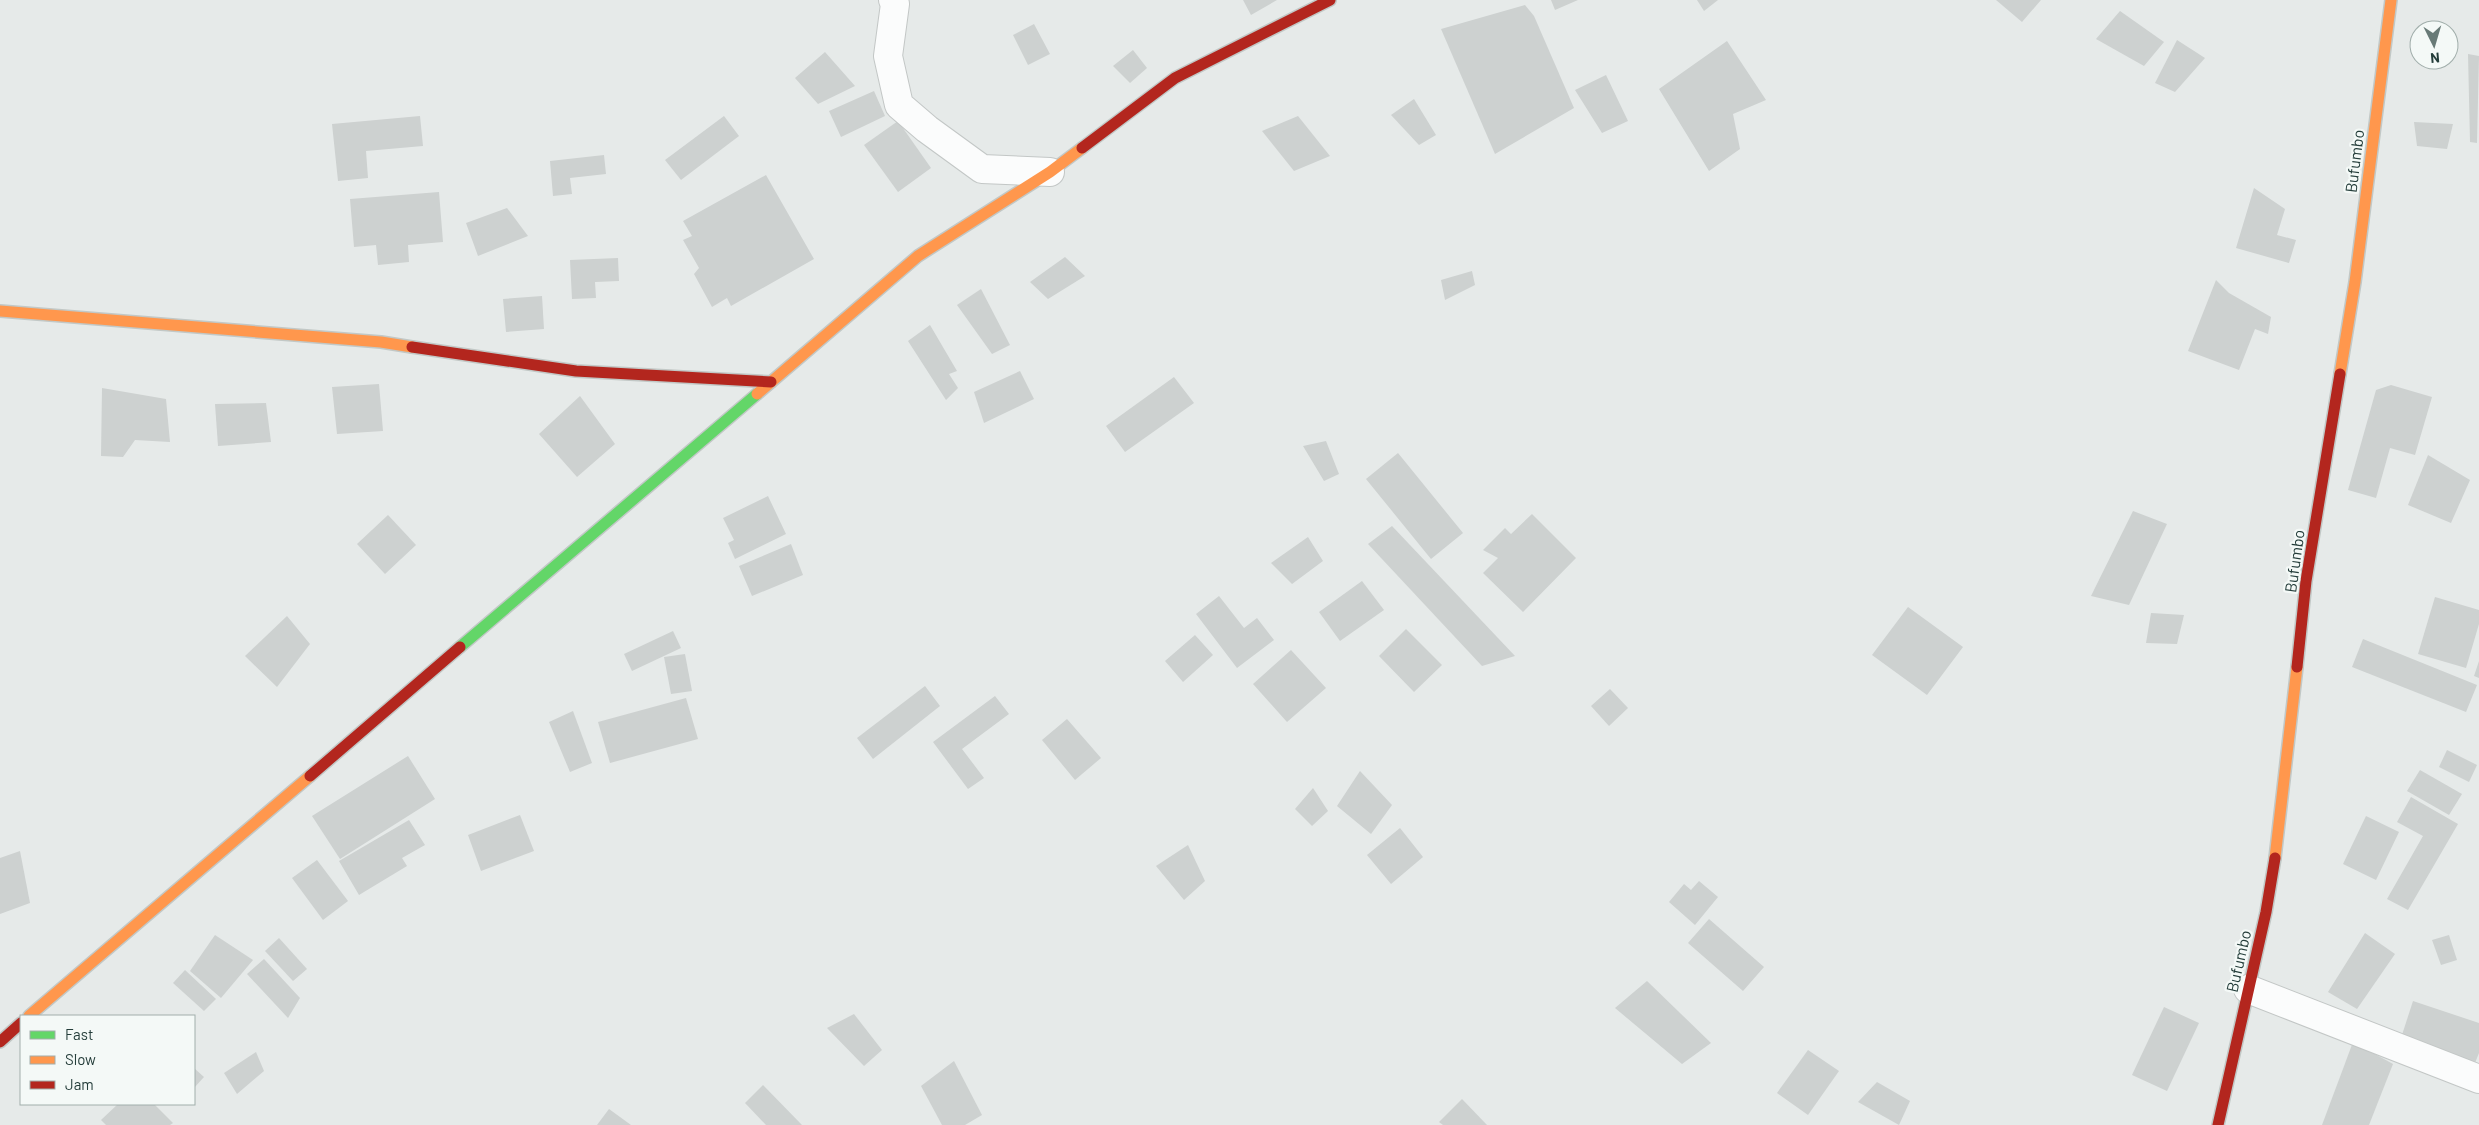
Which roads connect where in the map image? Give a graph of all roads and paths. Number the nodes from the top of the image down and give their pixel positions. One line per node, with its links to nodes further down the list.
1 (893, 0): 4 (street)
2 (1330, 0): 4 (street)
3 (2391, 0): 7 (street, Bufumbo)
4 (1050, 172): 6 (street)
5 (0, 310): 6 (street)
6 (771, 382): 8 (street)
7 (2248, 989): 11 (street); 12 (street, Bufumbo)
8 (30, 1015)
9 (20, 1025): 10 (street)
10 (0, 1042)
11 (2479, 1079)
12 (2218, 1125)

